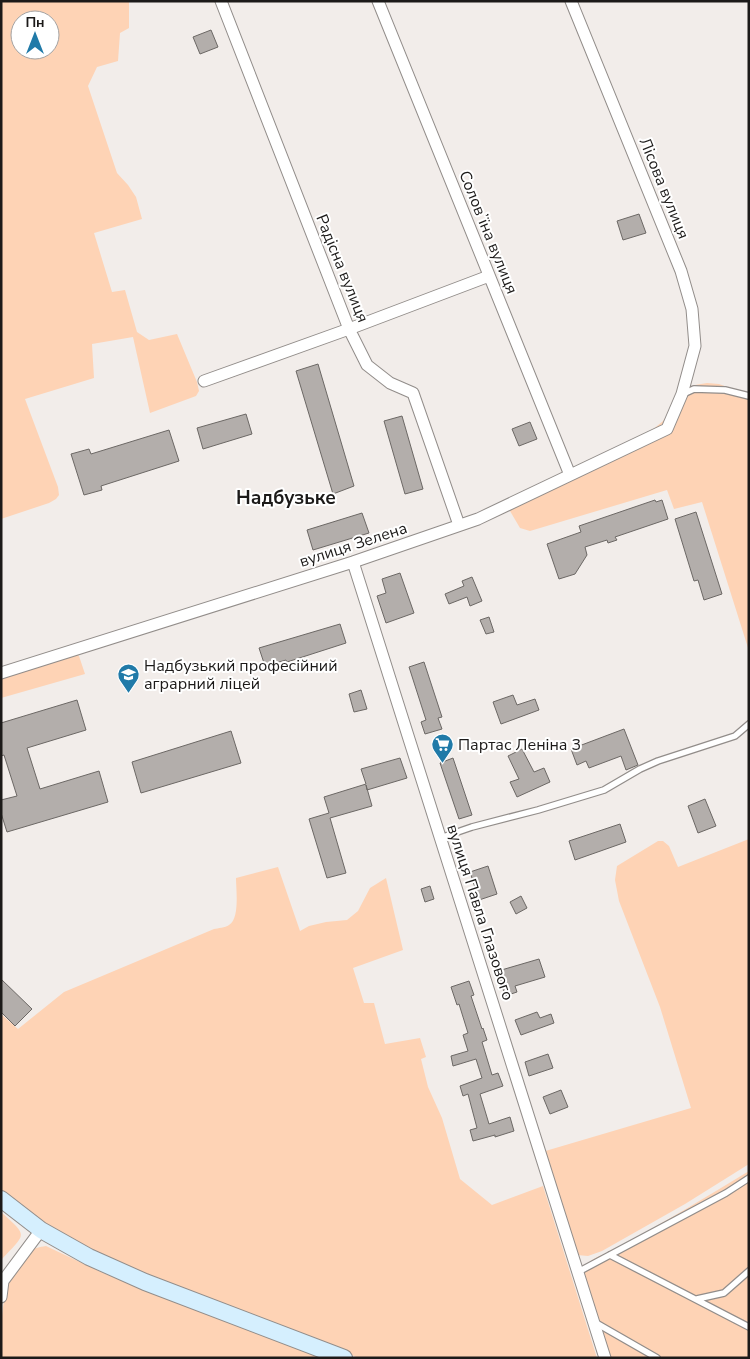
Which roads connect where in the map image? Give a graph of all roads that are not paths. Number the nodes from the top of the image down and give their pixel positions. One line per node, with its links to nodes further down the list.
1 (221, 1): 5 (street, Радісна вулиця)
2 (378, 1): 4 (street, Соловʼїна вулиця)
3 (571, 1): 7 (street, Лісова вулиця)
4 (489, 276): 5 (street); 9 (street, Соловʼїна вулиця)
5 (349, 329): 6 (street); 10 (street, Радісна вулиця)
6 (204, 381)
7 (682, 394): 8 (lane); 9 (street, вулиця Зелена)
8 (749, 396)
9 (570, 475): 10 (street, вулиця Зелена)
10 (459, 525): 11 (street, вулиця Зелена)
11 (353, 562): 12 (street, вулиця Зелена); 14 (street, вулиця Павла Глазового)
12 (1, 673)
13 (749, 724): 14 (lane)
14 (440, 838): 20 (street, вулиця Павла Глазового)
15 (749, 1178): 18 (lane)
16 (1, 1199): 17 (main road)
17 (41, 1230): 21 (street); 25 (main road)
18 (610, 1254): 20 (lane); 22 (lane)
19 (749, 1271): 22 (lane)
20 (578, 1272): 23 (street, вулиця Павла Глазового)
21 (1, 1297)
22 (697, 1299): 24 (lane)
23 (594, 1322): 26 (street, вулиця Павла Глазового); 27 (lane)
24 (749, 1327)
25 (344, 1358)
26 (605, 1358)
27 (657, 1358)

